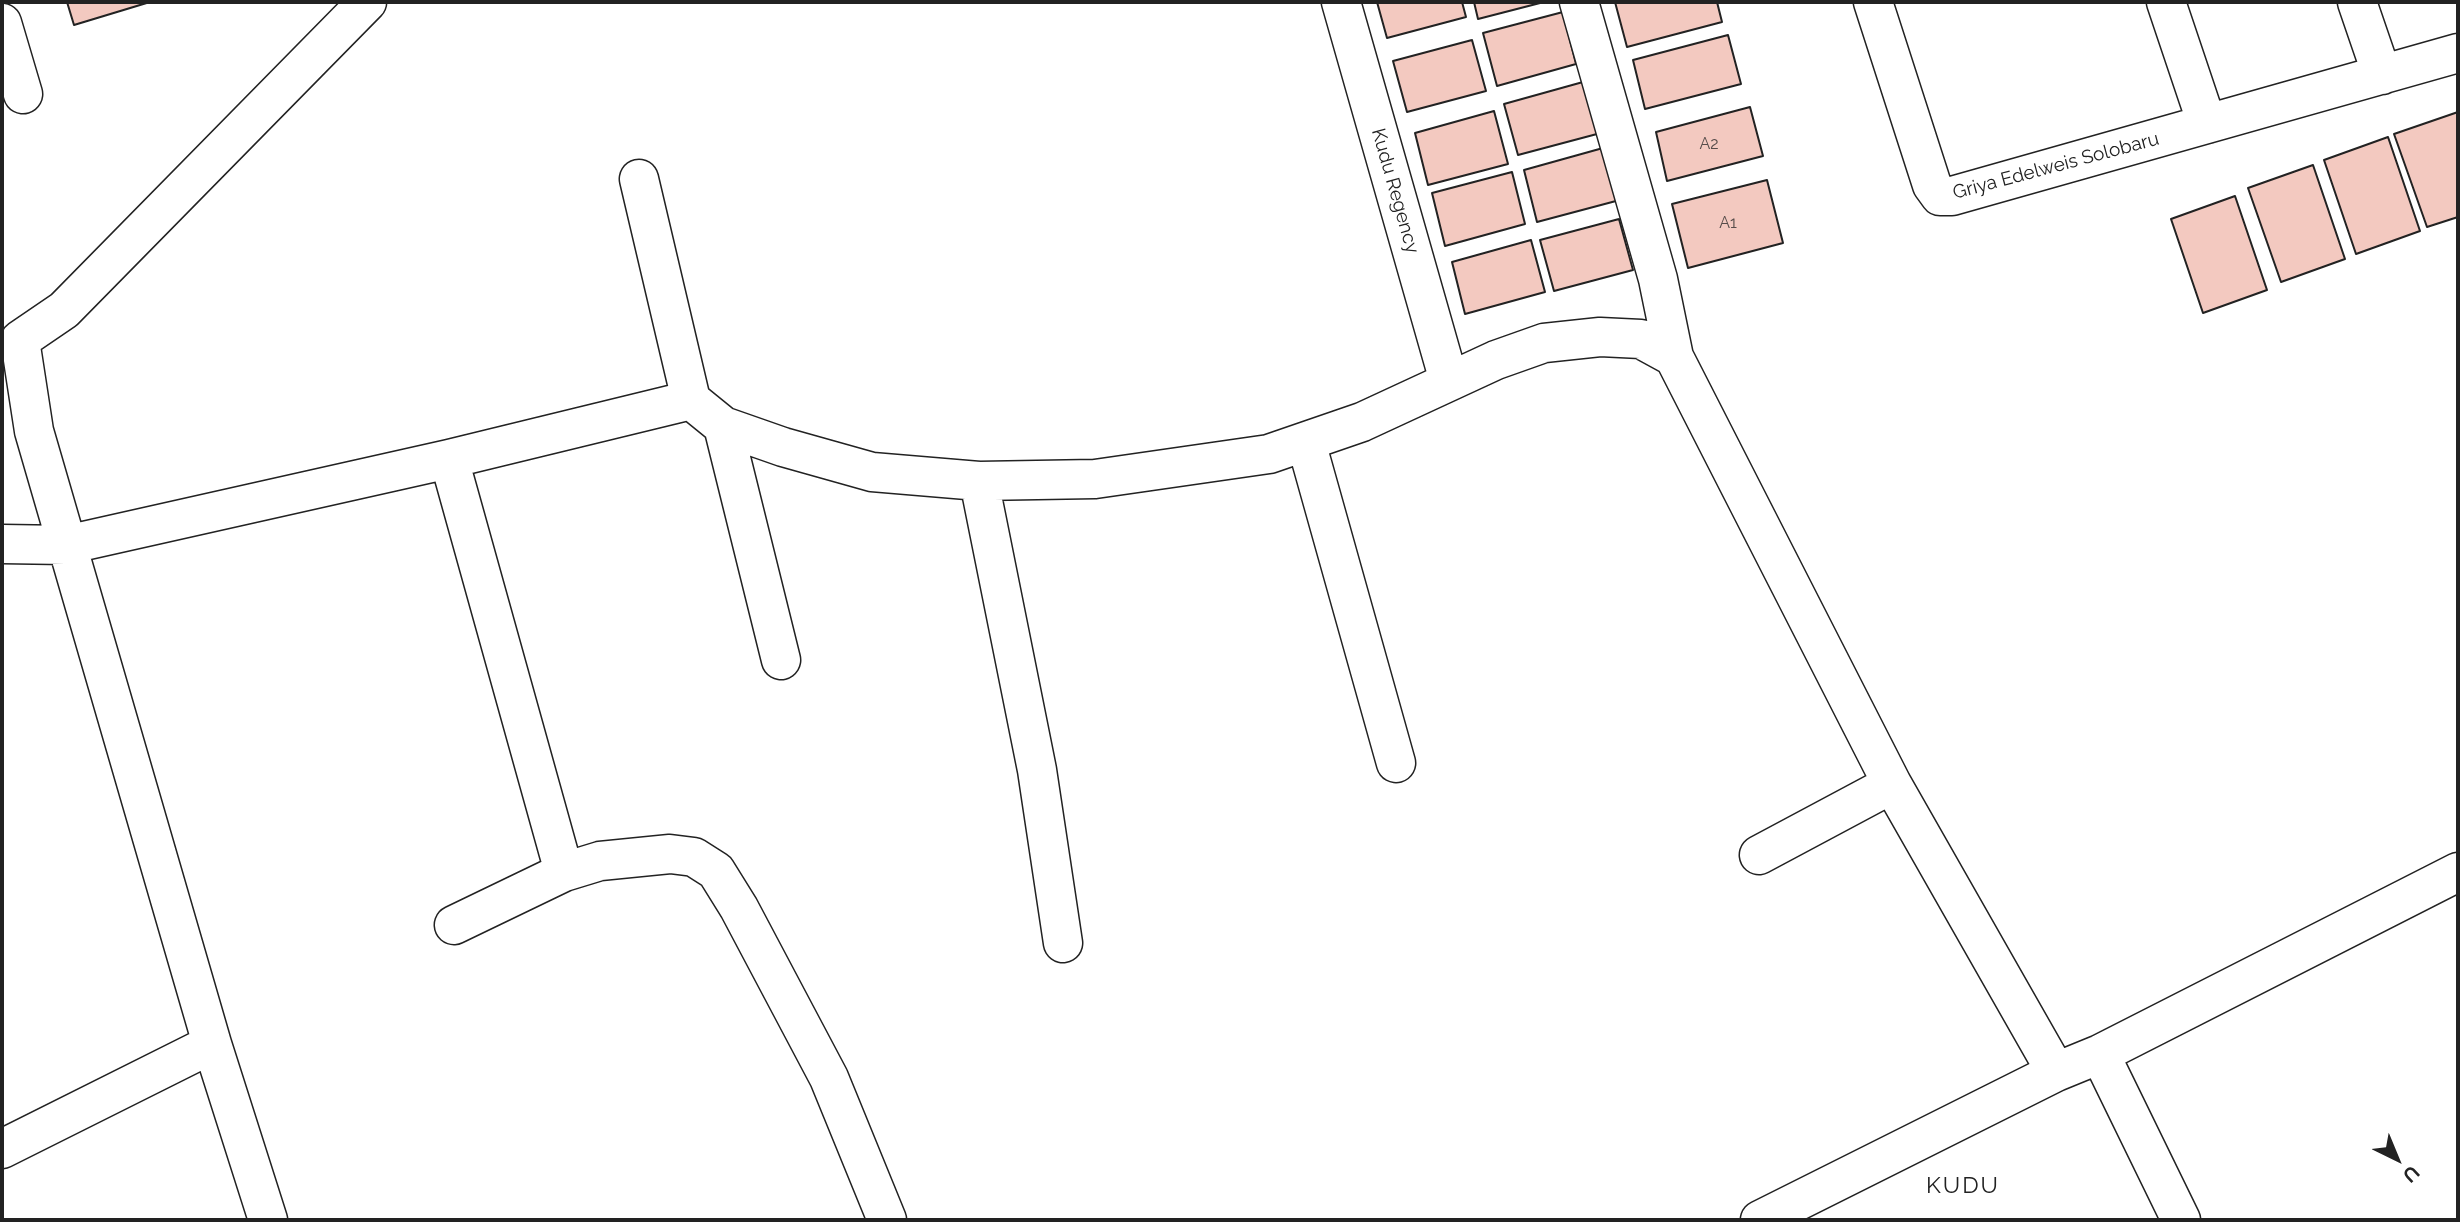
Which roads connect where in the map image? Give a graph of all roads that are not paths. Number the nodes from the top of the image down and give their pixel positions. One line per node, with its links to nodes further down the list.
1 (367, 2): 13 (street)
2 (1341, 2): 15 (street, Kudu Regency)
3 (1579, 2): 14 (street)
4 (1873, 2): 11 (street, Griya Edelweis Solobaru)
5 (2165, 2): 11 (street)
6 (2357, 2): 9 (street)
7 (2, 23): 10 (street)
8 (2458, 53): 9 (street, Griya Edelweis Solobaru)
9 (2382, 75): 11 (street, Griya Edelweis Solobaru)
10 (23, 94)
11 (2207, 124)
12 (639, 179): 16 (street)
13 (11, 342): 22 (street)
14 (1674, 357): 15 (street); 25 (street)
15 (1449, 381): 18 (street)
16 (691, 400): 17 (street); 19 (street)
17 (723, 426): 20 (street); 23 (street)
18 (1306, 442): 20 (street); 24 (street)
19 (449, 459): 22 (street); 27 (street)
20 (979, 481): 30 (street)
21 (2, 544): 22 (street)
22 (66, 545): 31 (street)
23 (781, 660)
24 (1396, 763)
25 (1892, 784): 26 (street); 33 (street)
26 (1759, 855)
27 (564, 872): 29 (street); 36 (street)
28 (2458, 872): 32 (street)
29 (454, 925)
30 (1063, 943)
31 (212, 1044): 34 (street); 35 (street)
32 (2100, 1054): 33 (street); 38 (street)
33 (2056, 1072): 37 (street)
34 (2, 1149)
35 (268, 1220)
36 (887, 1220)
37 (1760, 1220)
38 (2181, 1220)

